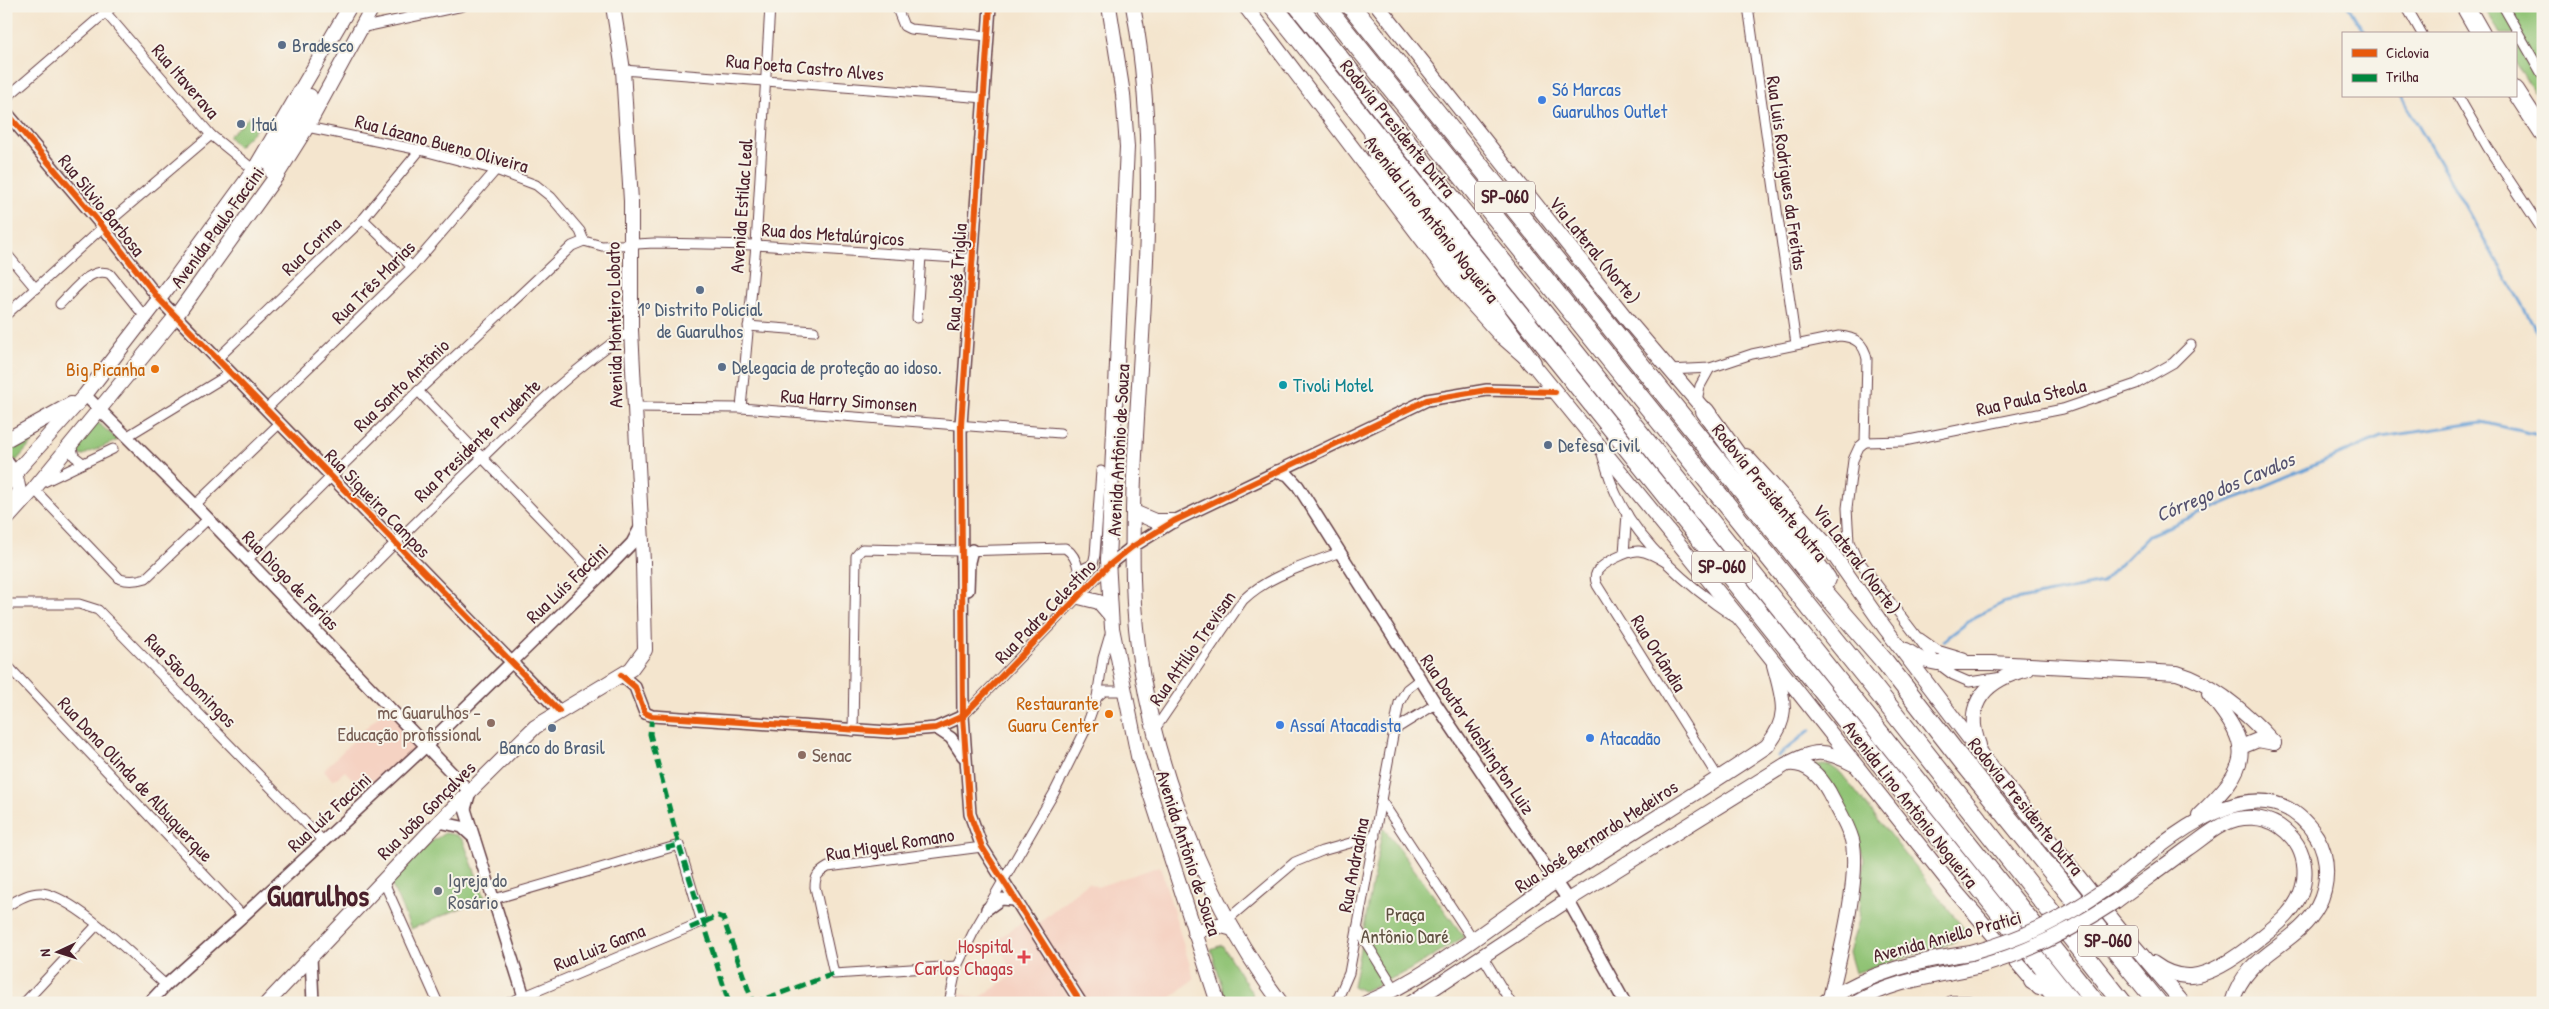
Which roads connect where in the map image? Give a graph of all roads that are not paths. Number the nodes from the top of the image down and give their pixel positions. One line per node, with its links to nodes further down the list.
1 (113, 6): 22 (street)
2 (350, 6): 27 (main road, Avenida Paulo Faccini)
3 (364, 6): 28 (main road)
4 (372, 6): 23 (main road, Avenida Paulo Faccini)
5 (463, 6): 23 (street)
6 (613, 6): 29 (main road, Avenida Monteiro Lobato)
7 (770, 6): 31 (street, Avenida Estilac Leal)
8 (896, 6): 26 (street)
9 (990, 6): 26 (street, Rua José Triglia)
10 (1109, 6): 114 (main road, Avenida Antônio de Souza)
11 (1134, 6): 101 (main road, Avenida Antônio de Souza)
12 (1245, 6): 68 (main road, Avenida Lino Antônio Nogueira)
13 (1273, 6): 38 (highway, Rodovia Presidente Dutra / SP-060)
14 (1298, 6): 208 (highway, Rodovia Presidente Dutra / SP-060)
15 (1325, 6): 166 (highway, Rodovia Presidente Dutra / SP-060)
16 (1351, 6): 117 (highway, Rodovia Presidente Dutra / SP-060)
17 (1378, 6): 70 (main road, Via Lateral (Norte))
18 (1748, 6): 65 (street, Rua Luis Rodrigues da Freitas)
19 (2406, 6): 24 (street)
20 (2465, 6): 25 (highway)
21 (2503, 6): 30 (street)
22 (103, 10): 33 (street); 40 (street, Rua Itaverava)
23 (360, 28): 28 (main road, Avenida Paulo Faccini)
24 (2421, 32)
25 (2480, 32)
26 (988, 36): 34 (street, Rua José Triglia)
27 (326, 51): 42 (main road, Avenida Paulo Faccini); 44 (main road)
28 (343, 60): 37 (main road, Avenida Paulo Faccini)
29 (623, 70): 31 (street, Rua Poeta Castro Alves); 49 (main road, Avenida Monteiro Lobato)
30 (2543, 76)
31 (765, 79): 34 (street, Rua Poeta Castro Alves); 50 (street, Avenida Estilac Leal)
32 (2516, 92): 39 (highway)
33 (6, 98)
34 (984, 98): 53 (street, Rua José Triglia)
35 (2459, 98): 47 (street)
36 (6, 112): 46 (street, Rua Silvio Barbosa)
37 (307, 127): 41 (street, Rua Lázano Bueno Oliveira); 44 (main road, Avenida Paulo Faccini)
38 (1373, 130): 68 (highway); 207 (highway, Rodovia Presidente Dutra / SP-060)
39 (2543, 133)
40 (211, 136): 42 (street, Rua Itaverava); 46 (street)
41 (420, 150): 43 (street, Rua Lázano Bueno Oliveira); 45 (street, Rua Corina)
42 (254, 170): 56 (main road, Avenida Paulo Faccini)
43 (496, 170): 48 (street, Rua Lázano Bueno Oliveira); 54 (street, Rua Três Marias)
44 (277, 176): 59 (main road, Avenida Paulo Faccini)
45 (362, 219): 54 (street); 67 (street, Rua Corina)
46 (103, 227): 55 (street); 56 (street, Rua Silvio Barbosa)
47 (2543, 231)
48 (584, 241): 49 (street); 72 (street, Rua Santo Antônio)
49 (632, 244): 50 (street, Rua dos Metalúrgicos); 63 (main road, Avenida Monteiro Lobato)
50 (756, 245): 52 (street, Rua dos Metalúrgicos); 62 (street, Avenida Estilac Leal)
51 (6, 253): 55 (street)
52 (921, 256): 53 (street, Rua dos Metalúrgicos); 61 (street)
53 (972, 259): 81 (street, Rua José Triglia)
54 (412, 267): 79 (street, Rua Três Marias)
55 (36, 289): 58 (street)
56 (159, 299): 59 (street, Rua Silvio Barbosa); 60 (main road, Avenida Paulo Faccini)
57 (60, 304): 60 (street)
58 (6, 315)
59 (176, 316): 67 (street, Rua Siqueira Campos); 78 (main road, Avenida Paulo Faccini)
60 (145, 317): 74 (main road, Avenida Paulo Faccini)
61 (917, 318)
62 (748, 326): 64 (street); 77 (street, Avenida Estilac Leal)
63 (631, 330): 76 (main road, Avenida Monteiro Lobato); 89 (street, Rua Presidente Prudente)
64 (814, 331)
65 (1796, 344): 69 (street); 85 (street)
66 (2191, 345): 85 (street, Rua Paula Steola)
67 (217, 358): 71 (street, Rua Siqueira Campos)
68 (1532, 363): 73 (main road, Avenida Lino Antônio Nogueira)
69 (1710, 368): 70 (street); 75 (street)
70 (1670, 370): 75 (main road, Via Lateral (Norte))
71 (231, 373): 79 (street, Rua Siqueira Campos); 83 (street)
72 (418, 391): 89 (street); 95 (street, Rua Santo Antônio)
73 (1556, 392): 87 (main road, Avenida Lino Antônio Nogueira); 91 (street, Rua Padre Celestino)
74 (85, 396): 78 (street, Rua Diogo de Farias); 84 (main road); 96 (main road, Avenida Paulo Faccini)
75 (1701, 406): 123 (main road, Via Lateral (Norte)); 128 (highway)
76 (634, 407): 77 (street, Rua Harry Simonsen); 106 (main road, Avenida Monteiro Lobato)
77 (741, 408): 81 (street, Rua Harry Simonsen)
78 (99, 409): 83 (street, Rua Diogo de Farias); 86 (main road, Avenida Paulo Faccini)
79 (266, 410): 80 (street, Rua Siqueira Campos)
80 (280, 423): 95 (street, Rua Siqueira Campos); 99 (street)
81 (961, 425): 82 (street, Rua Harry Simonsen); 109 (street, Rua José Triglia)
82 (1060, 433)
83 (126, 437): 99 (street, Rua Diogo de Farias)
84 (6, 440)
85 (1865, 442): 124 (street)
86 (71, 444): 92 (street); 98 (main road, Avenida Paulo Faccini)
87 (1599, 447): 102 (street, Avenida Lino Antônio Nogueira); 121 (main road, Avenida Lino Antônio Nogueira)
88 (113, 448): 92 (street)
89 (482, 458): 107 (street, Rua Presidente Prudente); 116 (street)
90 (6, 460): 96 (street)
91 (1300, 460): 94 (street, Rua Padre Celestino); 97 (street)
92 (83, 463): 98 (street)
93 (1101, 471): 115 (street)
94 (1277, 471): 97 (street, Rua Doutor Washington Luiz); 105 (street, Rua Padre Celestino)
95 (331, 476): 107 (street, Rua Siqueira Campos); 112 (street, Rua Santo Antônio)
96 (11, 477): 100 (main road)
97 (1298, 486): 110 (street, Rua Doutor Washington Luiz)
98 (35, 487): 103 (street); 104 (main road, Avenida Paulo Faccini)
99 (194, 505): 103 (street, Rua Diogo de Farias)
100 (6, 510)
101 (1134, 512): 105 (main road); 108 (main road, Avenida Antônio de Souza)
102 (1627, 514): 111 (street); 113 (street, Avenida Lino Antônio Nogueira)
103 (208, 519): 112 (street, Rua Diogo de Farias)
104 (6, 520)
105 (1174, 520): 108 (street, Rua Padre Celestino)
106 (642, 525): 116 (street, Rua Luís Faccini); 125 (main road, Avenida Monteiro Lobato)
107 (394, 541): 122 (street, Rua Presidente Prudente); 127 (street, Rua Siqueira Campos)
108 (1132, 547): 114 (street, Rua Padre Celestino); 143 (main road, Avenida Antônio de Souza)
109 (966, 551): 115 (street); 141 (street, Rua José Triglia); 145 (street)
110 (1340, 552): 135 (street, Rua Doutor Washington Luiz); 143 (street, Rua Attilio Trevisan)
111 (1624, 553): 113 (street); 152 (street, Rua Orlândia)
112 (247, 560): 122 (street, Rua Diogo de Farias)
113 (1667, 563): 121 (street, Avenida Lino Antônio Nogueira)
114 (1108, 566): 118 (street, Rua Padre Celestino); 120 (main road, Avenida Antônio de Souza)
115 (1078, 571): 118 (street)
116 (598, 578): 127 (street, Rua Luís Faccini)
117 (1819, 586): 128 (highway, Rodovia Presidente Dutra / SP-060); 166 (highway, SP-060)
118 (1079, 597): 120 (main road); 141 (street, Rua Padre Celestino)
119 (6, 604): 161 (street, Rua São Domingos)
120 (1112, 622): 137 (main road, Avenida Antônio de Souza); 138 (street)
121 (1745, 625): 126 (main road, Avenida Lino Antônio Nogueira)
122 (312, 627): 146 (street, Rua Diogo de Farias)
123 (1885, 628): 129 (main road); 148 (main road, Via Lateral (Norte))
124 (1909, 628): 129 (street); 130 (street)
125 (646, 643): 133 (main road, Rua João Gonçalves)
126 (1773, 660): 151 (main road, Avenida Lino Antônio Nogueira); 152 (main road, Rua José Bernardo Medeiros)
127 (511, 661): 140 (street, Rua Siqueira Campos); 146 (street, Rua Luíz Faccini)
128 (1885, 662): 210 (highway, Rodovia Presidente Dutra / SP-060)
129 (1937, 663): 130 (main road); 134 (street)
130 (1992, 663): 132 (main road)
131 (6, 664): 172 (street, Rua Dona Olinda de Albuquerque)
132 (2045, 666): 134 (main road); 136 (main road)
133 (621, 675): 140 (main road, Rua João Gonçalves); 145 (street, Rua Padre Celestino)
134 (2001, 677): 148 (main road)
135 (1420, 679): 139 (street, Rua Doutor Washington Luiz); 144 (street, Rua Andradina)
136 (2201, 683): 147 (main road); 147 (main road)
137 (1123, 691): 138 (street); 176 (main road, Avenida Antônio de Souza)
138 (1098, 697): 164 (street)
139 (1436, 704): 144 (street); 165 (street, Rua Doutor Washington Luiz)
140 (559, 711): 153 (main road, Rua João Gonçalves)
141 (963, 716): 142 (street, Rua Padre Celestino); 149 (street, Rua José Triglia)
142 (936, 728): 145 (street, Rua Padre Celestino); 149 (street)
143 (1155, 729): 174 (main road, Avenida Antônio de Souza)
144 (1394, 730): 154 (street, Rua Andradina)
145 (853, 731)
146 (426, 746): 153 (street, Rua Diogo de Farias); 161 (street, Rua Luíz Faccini)
147 (2241, 747): 158 (main road)
148 (1984, 758): 178 (main road, Via Lateral (Norte))
149 (965, 760): 162 (street, Rua José Triglia)
150 (1785, 765): 151 (main road, Rua José Bernardo Medeiros); 156 (main road, Rua José Bernardo Medeiros); 188 (main road)
151 (1857, 766): 182 (main road, Avenida Lino Antônio Nogueira)
152 (1719, 779): 155 (main road, Rua José Bernardo Medeiros)
153 (470, 792): 157 (main road, Rua João Gonçalves); 160 (street)
154 (1381, 800): 159 (street, Rua Andradina); 177 (street)
155 (1687, 800): 156 (main road); 165 (main road, Rua José Bernardo Medeiros)
156 (1700, 818): 169 (main road, Rua José Bernardo Medeiros)
157 (439, 822): 160 (street); 163 (main road, Rua João Gonçalves)
158 (2182, 831): 188 (main road, Avenida Aniello Pratici, bridge); 212 (main road)
159 (1375, 836): 174 (street); 175 (street, Rua Andradina)
160 (475, 839): 167 (street)
161 (324, 841): 172 (street, Rua Luíz Faccini)
162 (982, 847): 164 (street, Rua José Triglia); 181 (street, Rua Miguel Romano)
163 (383, 880): 179 (main road, Rua João Gonçalves); 193 (street)
164 (1003, 882): 168 (street, Rua José Triglia); 171 (street)
165 (1556, 882): 169 (street, Rua Doutor Washington Luiz); 177 (main road, Rua José Bernardo Medeiros)
166 (2032, 890): 209 (highway, Rodovia Presidente Dutra / SP-060)
167 (494, 899): 185 (street); 185 (street, Rua Luiz Gama)
168 (1014, 900): 171 (street); 196 (street, Rua José Triglia)
169 (1568, 900): 180 (main road, Rua José Bernardo Medeiros); 201 (street, Rua Doutor Washington Luiz)
170 (6, 907): 173 (street)
171 (987, 909): 181 (street)
172 (243, 916): 183 (street, Rua Luíz Faccini)
173 (97, 924): 183 (street); 189 (street)
174 (1231, 924): 176 (main road); 187 (main road, Avenida Antônio de Souza)
175 (1358, 928): 184 (street); 197 (street, Rua Andradina)
176 (1194, 932): 186 (main road, Avenida Antônio de Souza)
177 (1473, 940): 184 (main road, Rua José Bernardo Medeiros)
178 (2129, 940): 202 (main road, Avenida Aniello Pratici, bridge); 211 (main road, Via Lateral (Norte))
179 (311, 956): 191 (main road, Rua João Gonçalves); 192 (street)
180 (1482, 957): 199 (main road, Rua José Bernardo Medeiros); 200 (street)
181 (957, 966): 195 (street)
182 (2033, 981): 205 (main road, Avenida Lino Antônio Nogueira); 206 (highway)
183 (166, 985): 190 (street)
184 (1395, 989): 198 (main road, Rua José Bernardo Medeiros)
185 (525, 999): 194 (street, Rua Luiz Gama)
186 (1216, 1000)
187 (1275, 1000)
188 (1826, 1000)
189 (25, 1002)
190 (149, 1003)
191 (267, 1003)
192 (313, 1003)
193 (438, 1003)
194 (508, 1003)
195 (949, 1003)
196 (1082, 1003)
197 (1336, 1003)
198 (1366, 1003)
199 (1411, 1003)
200 (1511, 1003)
201 (1625, 1003)
202 (1856, 1003)
203 (1952, 1003): 204 (main road)
204 (1968, 1003)
205 (2050, 1003)
206 (2061, 1003)
207 (2072, 1003)
208 (2096, 1003)
209 (2123, 1003)
210 (2158, 1003)
211 (2183, 1003)
212 (2232, 1003)

